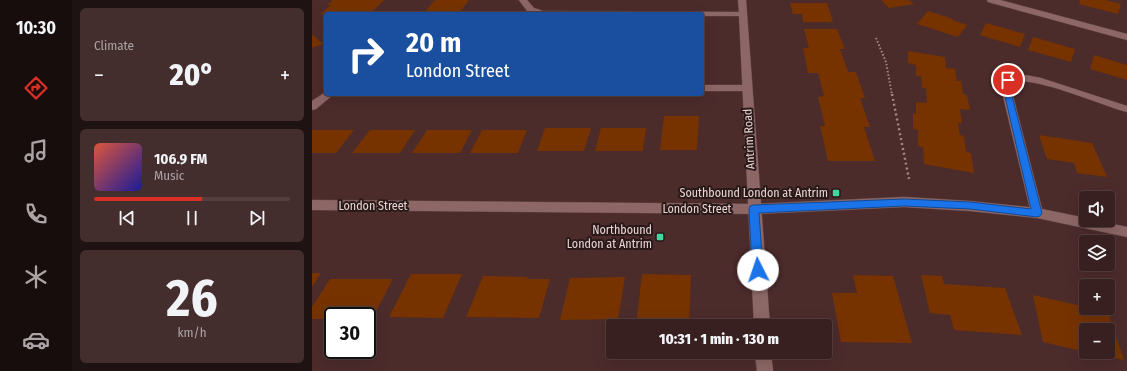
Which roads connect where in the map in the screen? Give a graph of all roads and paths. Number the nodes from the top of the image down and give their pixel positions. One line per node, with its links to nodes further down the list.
1 (523, 0): 4 (street)
2 (742, 0): 6 (street, Antrim Road)
3 (991, 0): 7 (street)
4 (539, 12)
5 (704, 14): 6 (street)
6 (743, 14): 10 (street, Antrim Road)
7 (1127, 37)
8 (876, 38): 14 (path)
9 (704, 88): 10 (street)
10 (746, 88): 16 (street, Antrim Road)
11 (325, 96): 12 (street)
12 (312, 107)
13 (1127, 109): 17 (street)
14 (909, 179)
15 (312, 205): 16 (street, London Street)
16 (754, 209): 17 (street, London Street); 19 (street, Antrim Road)
17 (1037, 213): 18 (street, London Street)
18 (1127, 232)
19 (762, 319)
20 (763, 359): 21 (street)
21 (764, 371)

